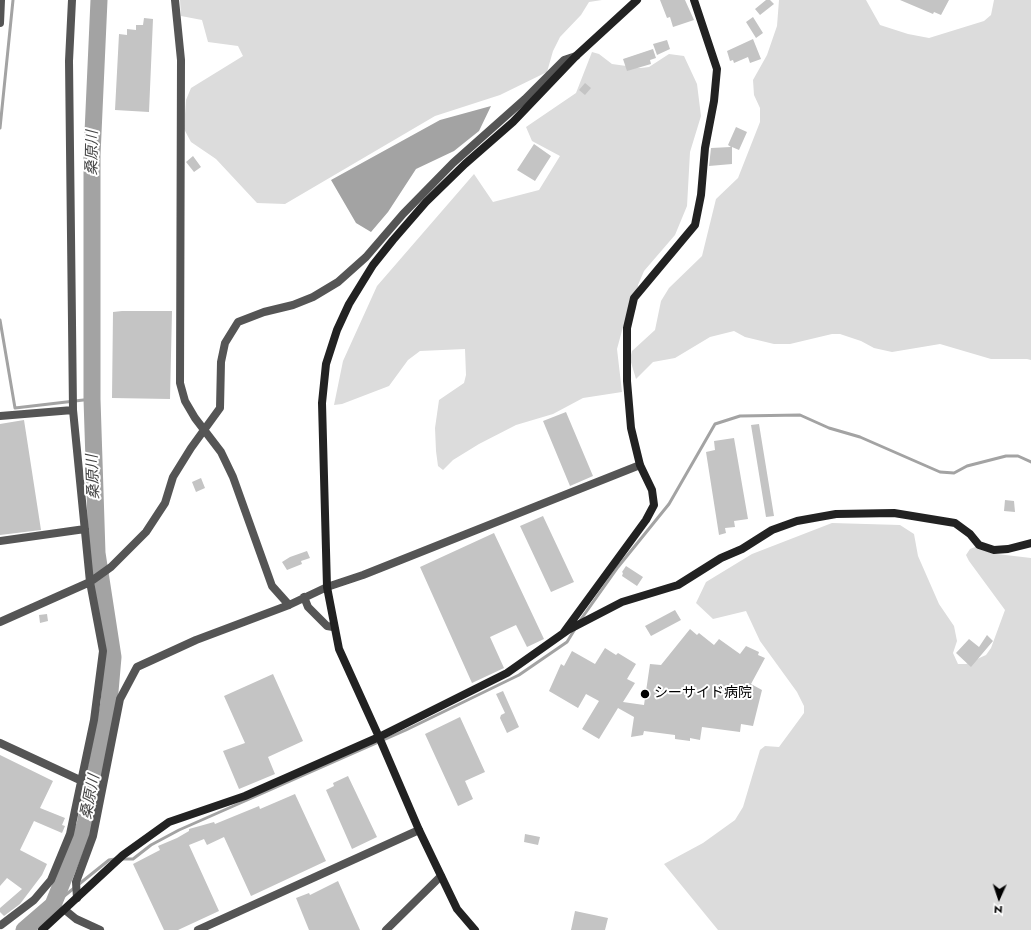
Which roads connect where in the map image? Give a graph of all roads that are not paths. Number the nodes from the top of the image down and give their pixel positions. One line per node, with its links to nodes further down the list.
1 (1, 0): 6 (street)
2 (72, 0): 8 (street)
3 (175, 0): 10 (street)
4 (637, 0): 7 (street)
5 (694, 0): 11 (street)
6 (0, 23)
7 (576, 56): 10 (street); 16 (street)
8 (73, 410): 9 (street); 12 (street)
9 (0, 416)
10 (205, 430): 15 (street); 18 (street)
11 (640, 464): 16 (street); 21 (street)
12 (85, 529): 13 (street); 15 (street)
13 (0, 541)
14 (1031, 543): 21 (street)
15 (90, 582): 19 (street); 24 (street)
16 (327, 587): 17 (street); 20 (street)
17 (304, 598): 18 (street); 20 (street)
18 (289, 605): 27 (street)
19 (0, 622)
20 (333, 627): 22 (street)
21 (564, 633): 22 (street)
22 (379, 737): 25 (street); 27 (street)
23 (0, 743): 24 (street)
24 (82, 781): 29 (street)
25 (419, 830): 26 (street); 32 (street)
26 (441, 876): 33 (street); 34 (street)
27 (77, 898): 28 (street)
28 (64, 910): 30 (street); 31 (street)
29 (2, 926)
30 (42, 930)
31 (100, 930)
32 (198, 930)
33 (386, 930)
34 (475, 930)

